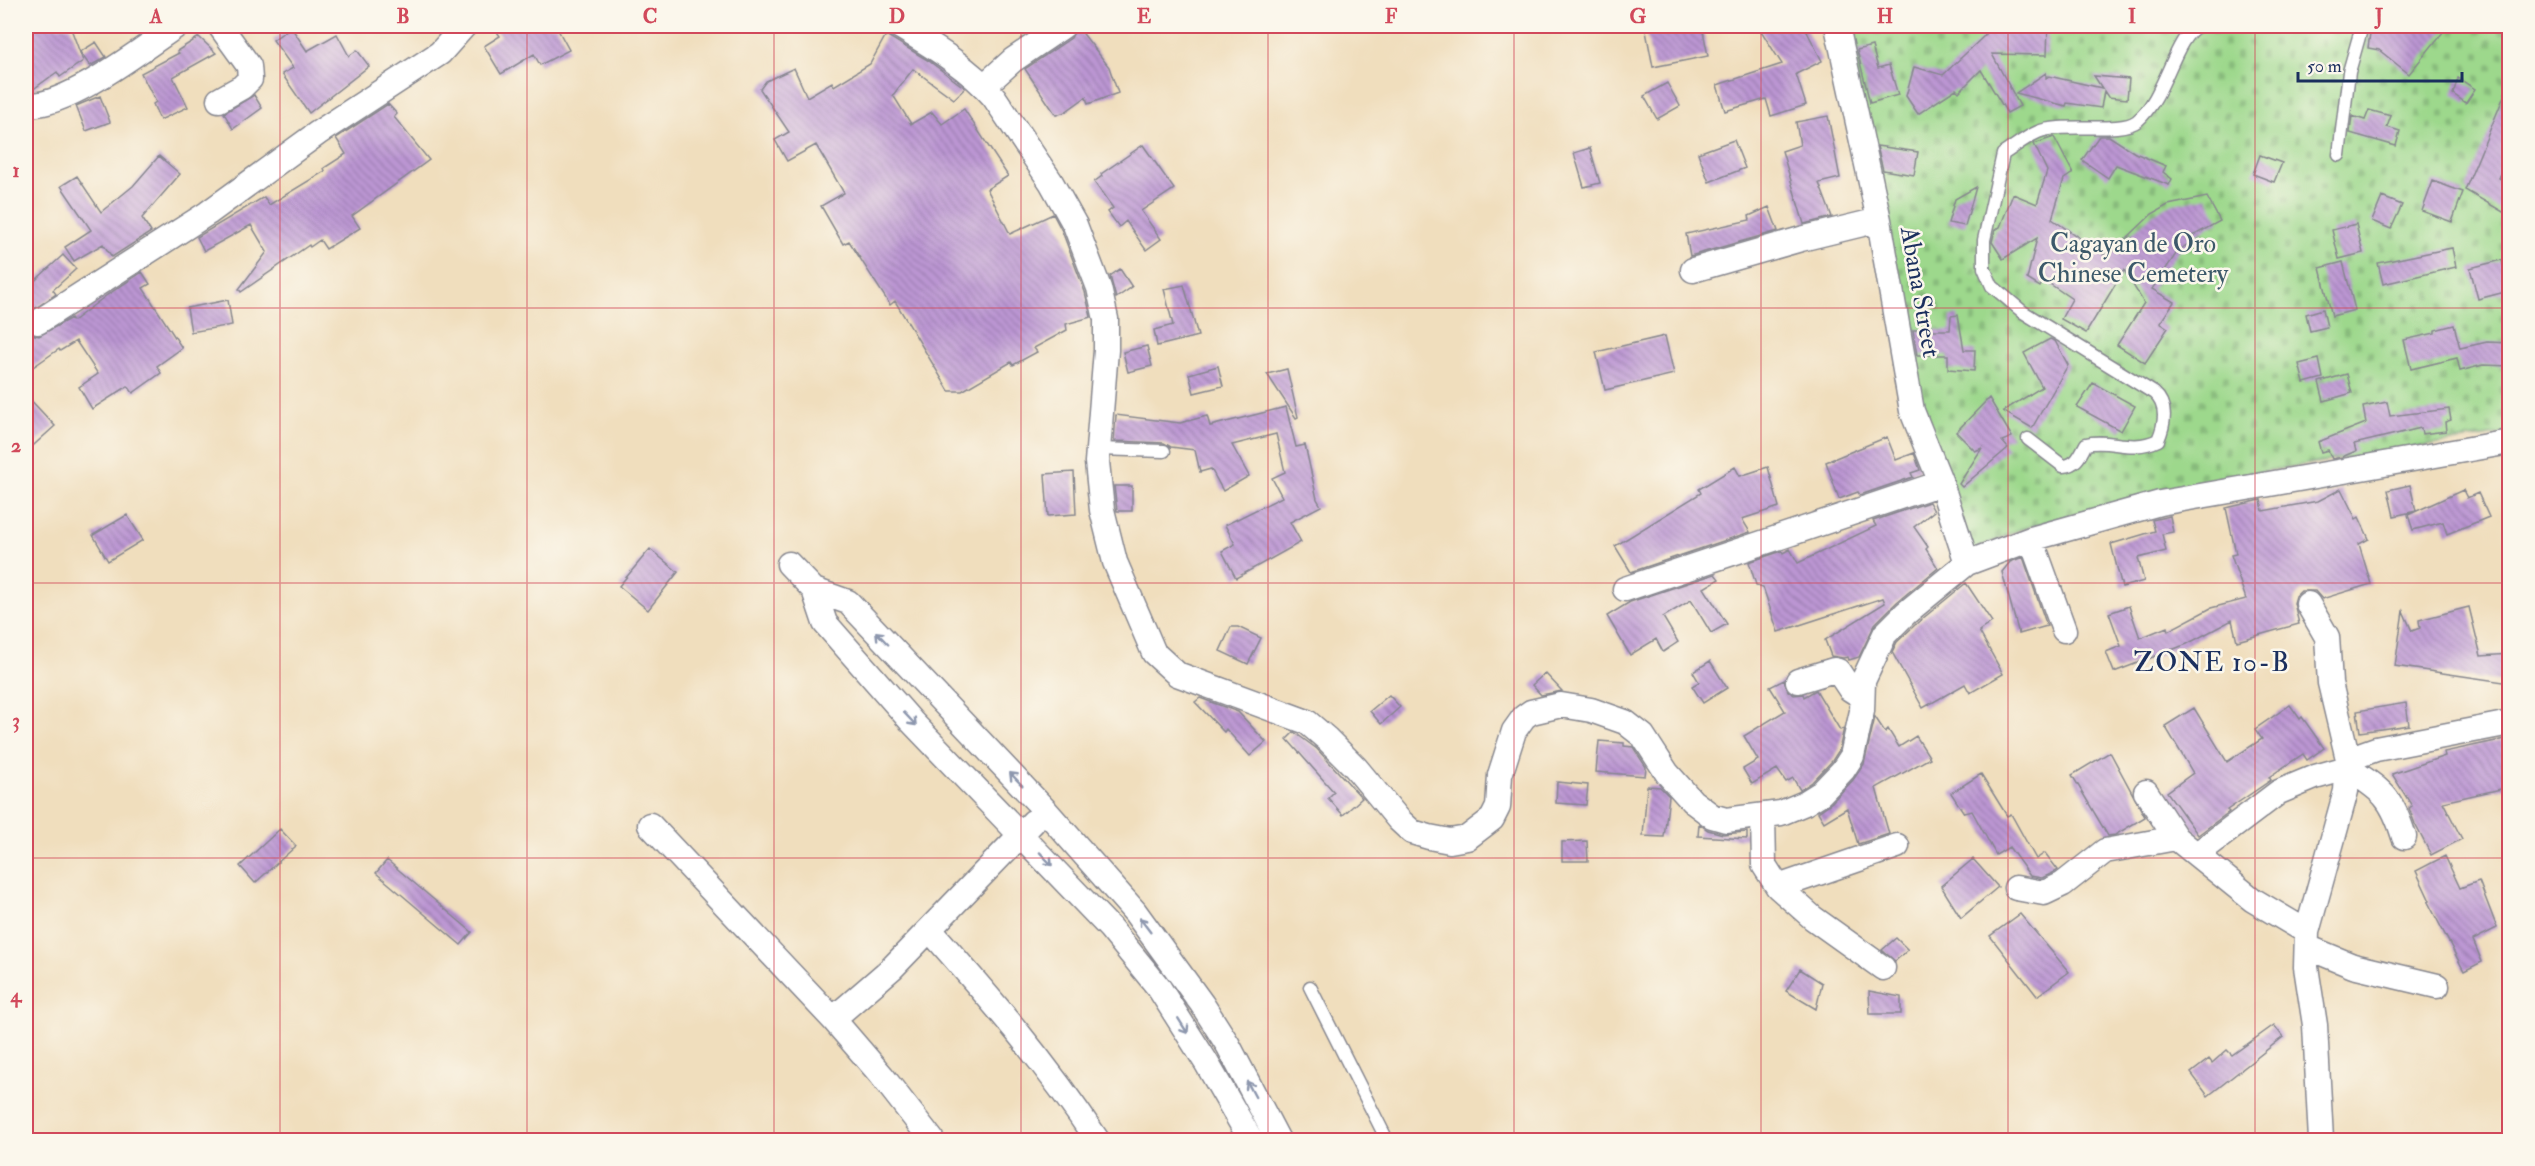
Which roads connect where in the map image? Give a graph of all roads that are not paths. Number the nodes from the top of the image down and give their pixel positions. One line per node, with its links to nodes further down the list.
1 (176, 26): 11 (street)
2 (219, 26): 10 (street)
3 (464, 26): 15 (street)
4 (898, 26): 9 (street)
5 (1063, 26): 9 (street)
6 (1837, 26): 13 (street, Abana Street)
7 (2198, 26): 16 (lane)
8 (2362, 26): 12 (lane)
9 (984, 86): 18 (street)
10 (219, 100)
11 (26, 104)
12 (2339, 155)
13 (1879, 220): 14 (street); 20 (street, Abana Street)
14 (1693, 270)
15 (38, 322)
16 (2028, 439)
17 (2510, 442): 21 (street)
18 (1097, 449): 19 (lane); 34 (street)
19 (1164, 451)
20 (1941, 483): 22 (street, Abana Street); 24 (street)
21 (2031, 539): 22 (street); 27 (street)
22 (1967, 563): 29 (street)
23 (789, 564): 25 (street)
24 (1625, 589)
25 (814, 590): 33 (street, one-way to 25); 36 (street, one-way to 36)
26 (2308, 604): 31 (street)
27 (2064, 630)
28 (1798, 681): 29 (street)
29 (1861, 696): 34 (street)
30 (2510, 723): 31 (street)
31 (2348, 764): 37 (street); 40 (street); 44 (street)
32 (2146, 792): 38 (street)
33 (1045, 810): 36 (street); 45 (street, one-way to 33)
34 (1763, 816): 41 (street)
35 (650, 825): 50 (street)
36 (1021, 833): 43 (street); 49 (street, one-way to 49)
37 (2404, 837)
38 (2176, 838): 40 (street); 42 (street)
39 (1897, 846): 41 (street)
40 (2197, 854): 44 (street)
41 (1778, 887): 46 (street)
42 (2016, 888)
43 (930, 930): 50 (street); 52 (street)
44 (2307, 939): 47 (street); 56 (street)
45 (1178, 968): 49 (street); 54 (street, one-way to 45)
46 (1882, 968)
47 (2437, 986)
48 (1310, 987): 55 (lane)
49 (1159, 988): 53 (street, one-way to 53)
50 (833, 1019): 51 (street)
51 (932, 1140)
52 (1097, 1140)
53 (1251, 1140)
54 (1278, 1140)
55 (1387, 1140)
56 (2321, 1140)

